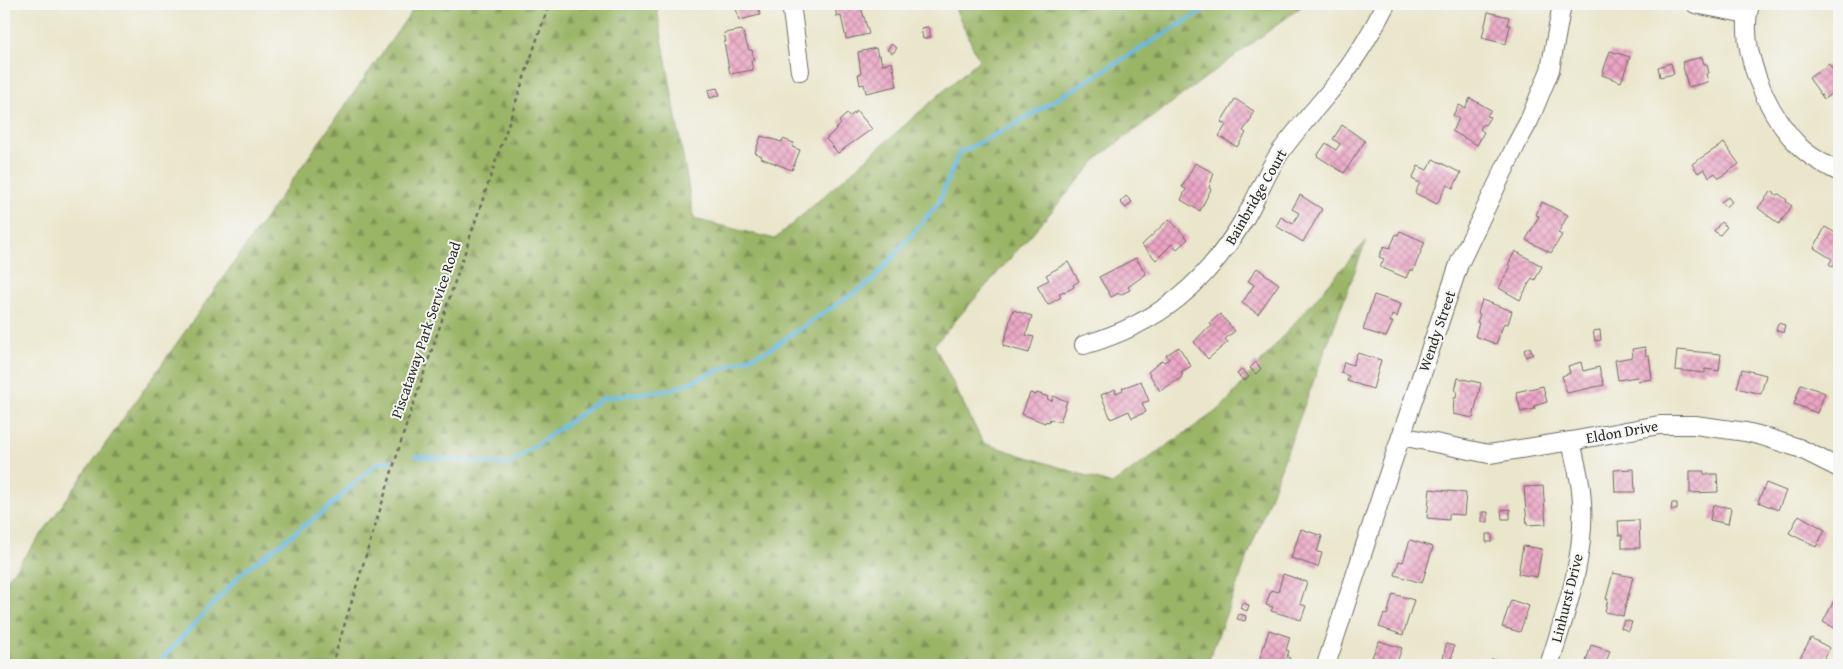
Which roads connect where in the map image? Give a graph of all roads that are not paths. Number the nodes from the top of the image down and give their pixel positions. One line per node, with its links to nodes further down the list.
1 (791, 4): 6 (street)
2 (1386, 4): 8 (street, Bainbridge Court)
3 (1562, 4): 9 (street, Wendy Street)
4 (1695, 4): 5 (street)
5 (1749, 9): 7 (street)
6 (800, 71)
7 (1839, 172)
8 (1084, 345)
9 (1401, 436): 10 (street, Eldon Drive); 12 (street, Wendy Street)
10 (1571, 441): 11 (street, Eldon Drive); 13 (street, Linhurst Drive)
11 (1839, 468)
12 (1326, 665)
13 (1549, 665)

